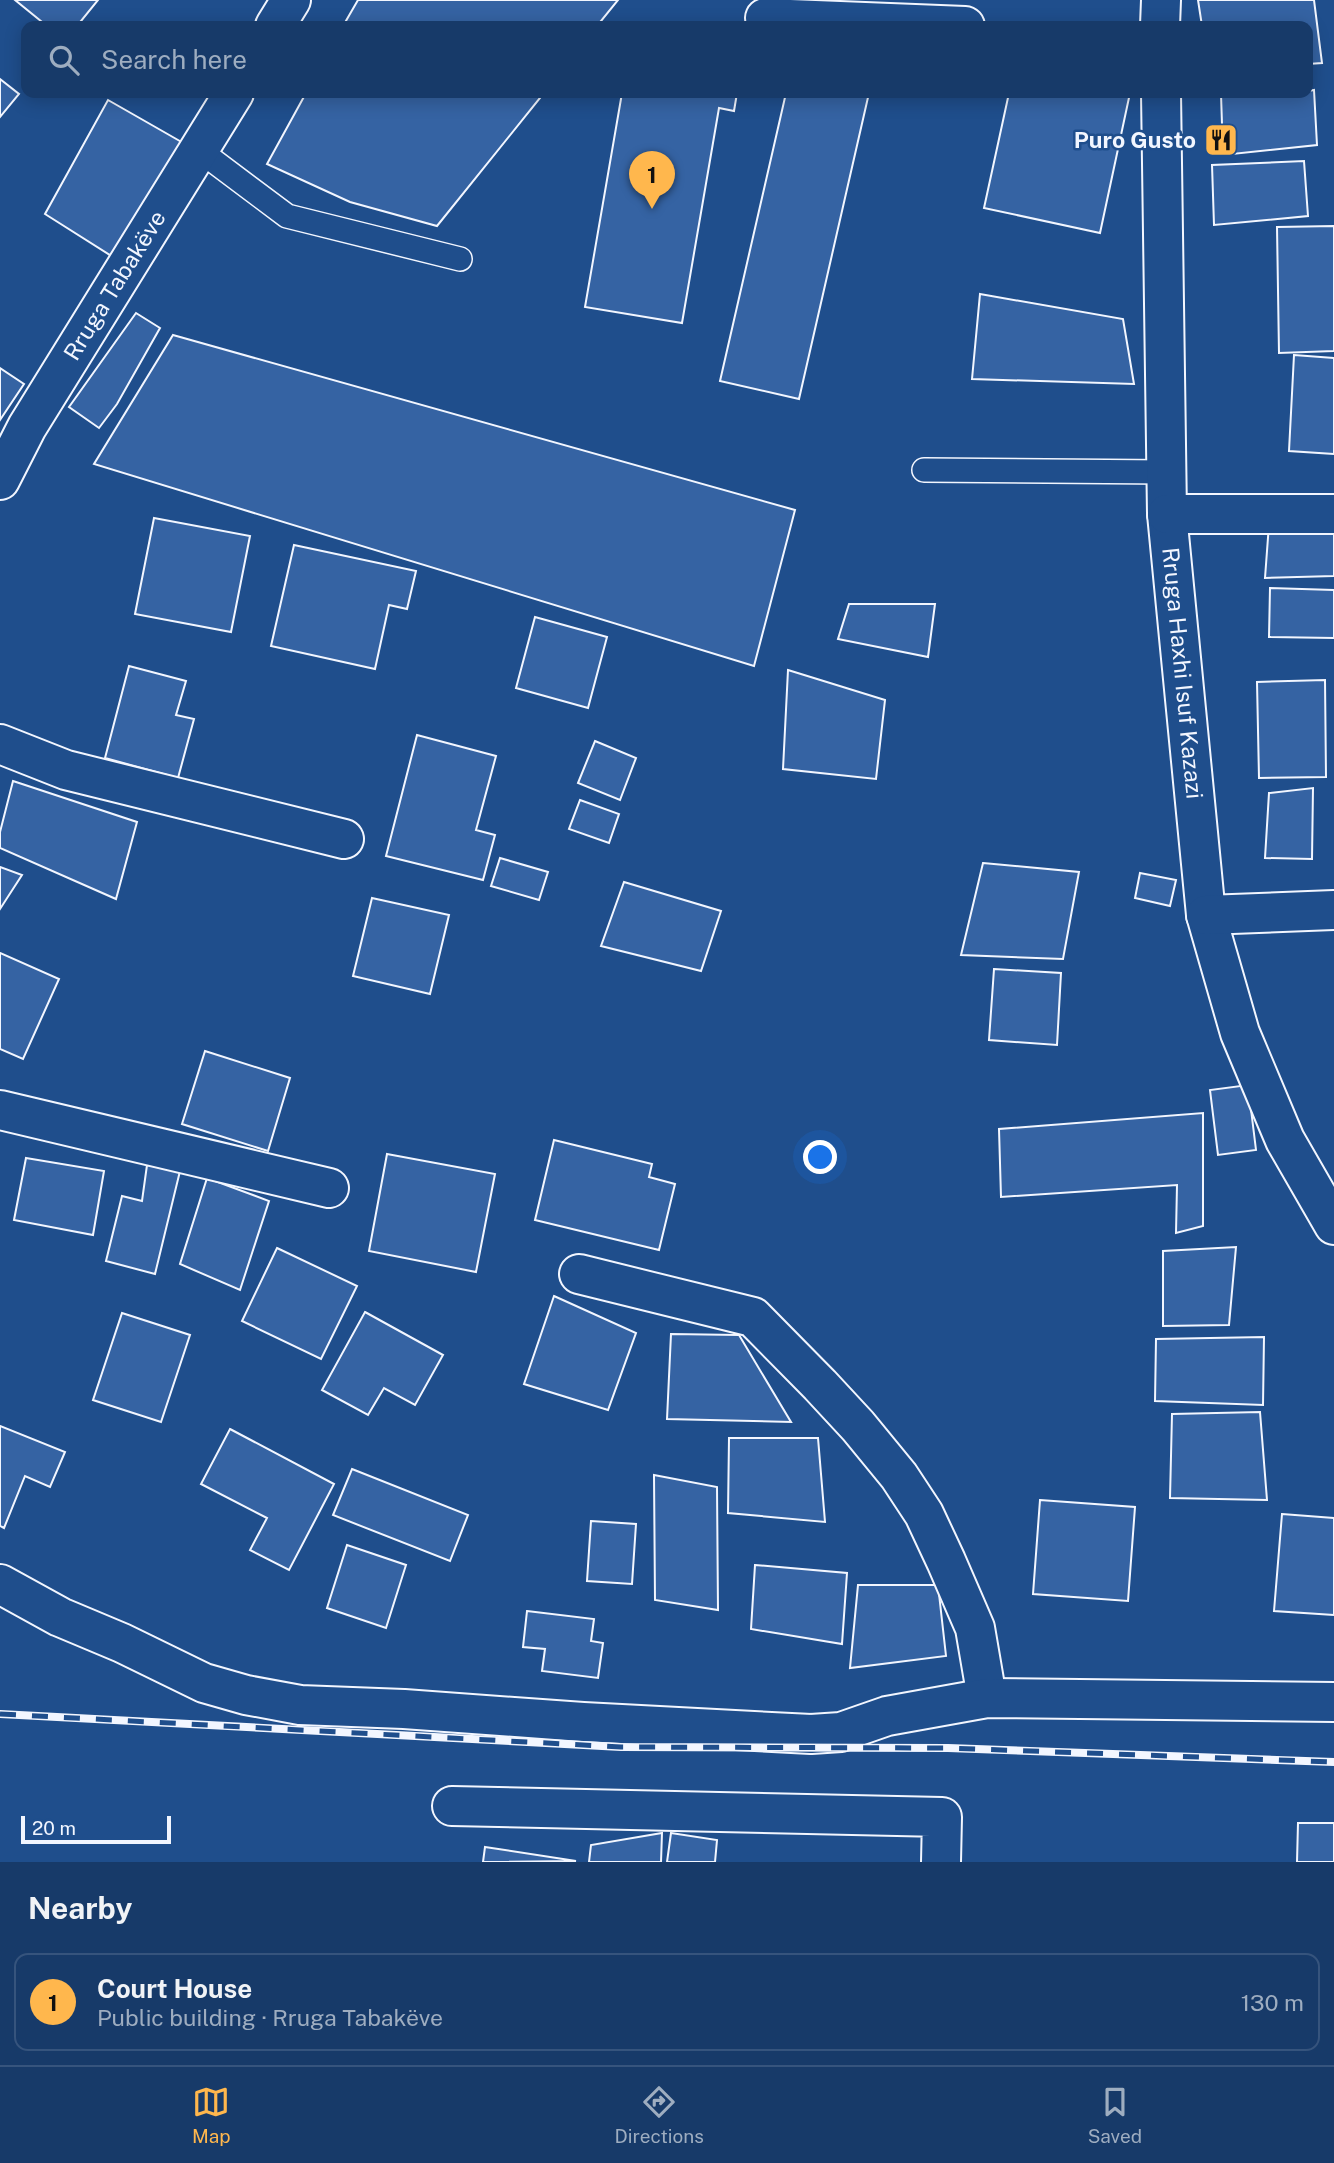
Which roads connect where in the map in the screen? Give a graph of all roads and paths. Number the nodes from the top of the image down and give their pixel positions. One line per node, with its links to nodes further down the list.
1 (291, 0): 4 (street)
2 (1161, 0): 6 (street)
3 (765, 18): 5 (street)
4 (278, 21)
5 (840, 21)
6 (1160, 21)
7 (231, 98): 9 (street, Rruga Tabakëve)
8 (1161, 98): 12 (street, Rruga Haxhi Isuf Kazazi)
9 (200, 150): 10 (lane); 13 (street, Rruga Tabakëve)
10 (460, 259)
11 (924, 470): 12 (lane)
12 (1167, 472): 14 (street, Rruga Haxhi Isuf Kazazi)
13 (0, 480)
14 (1167, 514): 15 (street); 19 (street, Rruga Haxhi Isuf Kazazi)
15 (1334, 514)
16 (0, 744): 17 (street)
17 (344, 839)
18 (1334, 910): 19 (street)
19 (1206, 915): 22 (street, Rruga Haxhi Isuf Kazazi)
20 (0, 1111): 21 (street)
21 (329, 1188)
22 (1334, 1225)
23 (579, 1275): 25 (street)
24 (0, 1584): 25 (street)
25 (987, 1699): 26 (street)
26 (1334, 1702)
27 (452, 1806): 28 (street)
28 (941, 1862)

